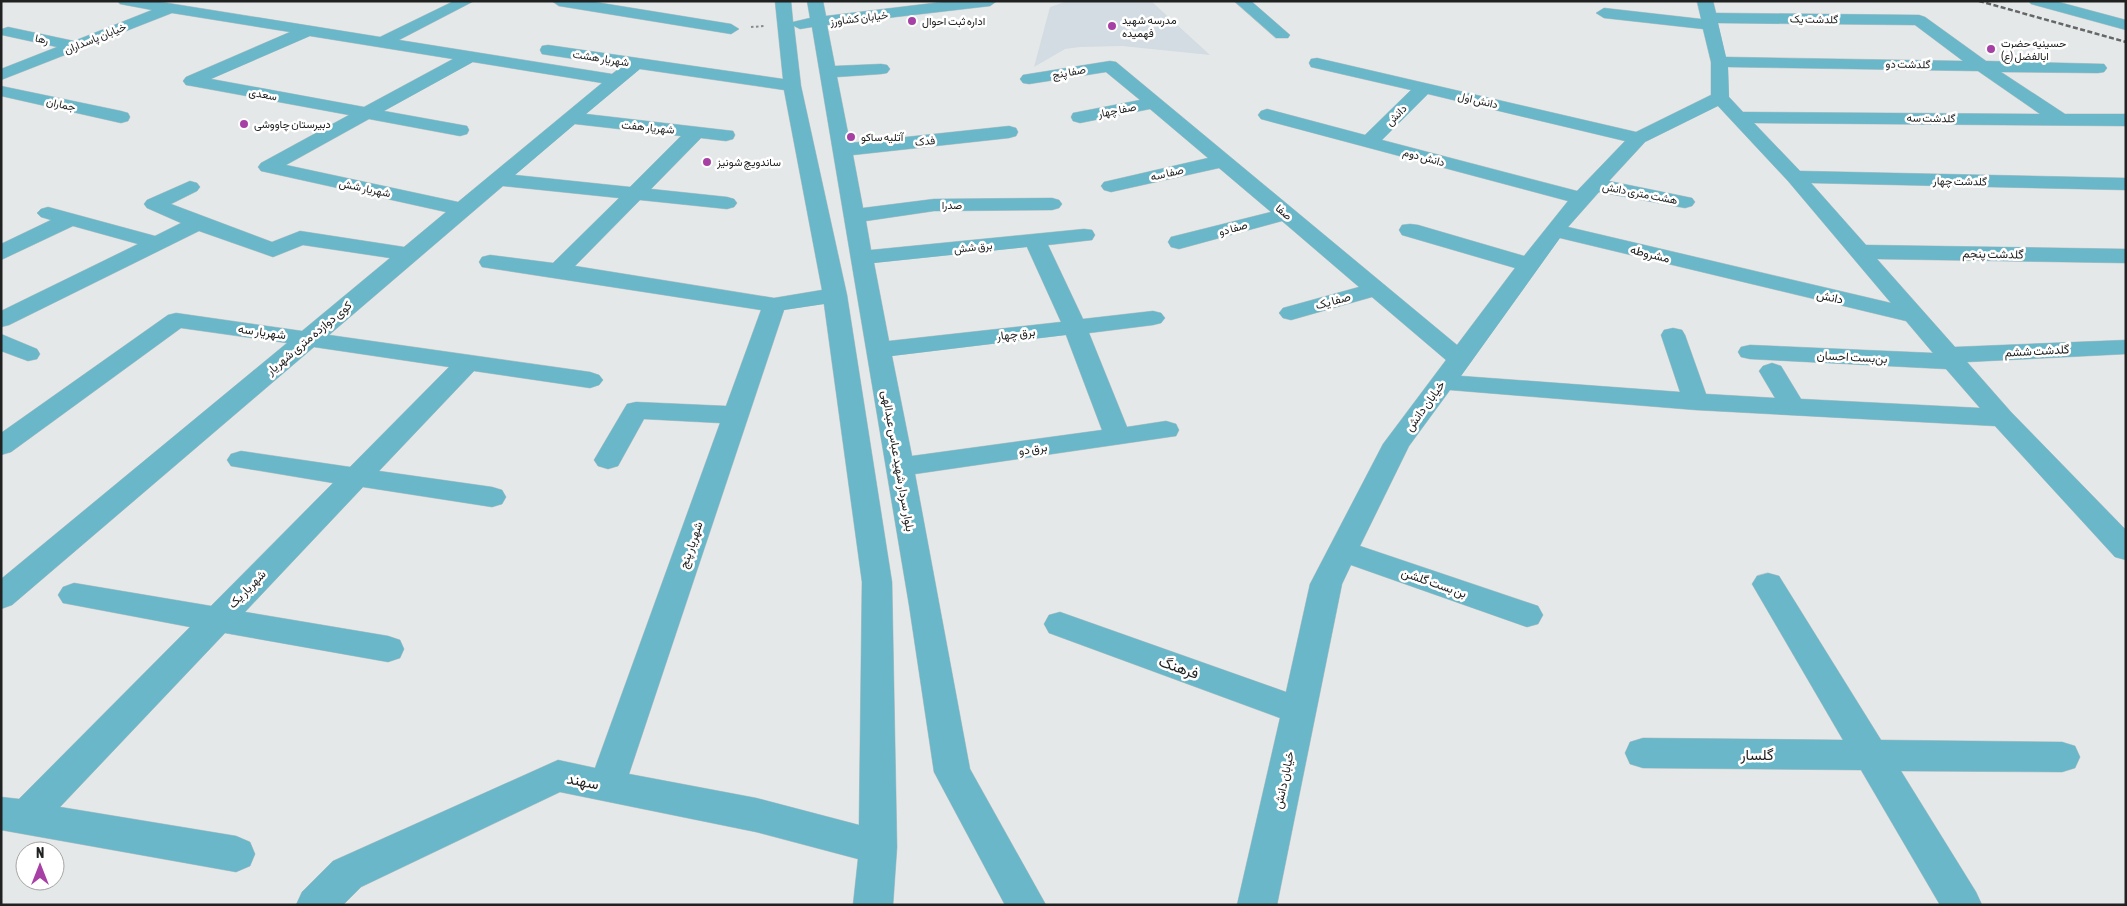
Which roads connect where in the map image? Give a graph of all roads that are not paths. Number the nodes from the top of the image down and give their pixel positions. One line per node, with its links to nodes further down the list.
1 (125, 1): 9 (street)
2 (188, 1): 9 (street, خیابان پاسداران)
3 (467, 1): 17 (street)
4 (559, 1): 8 (street)
5 (990, 1): 11 (street, خیابان کشاورز)
6 (1241, 1): 22 (street)
7 (2036, 1): 15 (street)
8 (587, 3): 18 (street)
9 (169, 9): 19 (street); 24 (street, خیابان پاسداران)
10 (2126, 10): 15 (street)
11 (816, 12): 12 (street, خیابان کشاورز); 34 (street, بلوار سردار شهید عباس عبدالهی)
12 (784, 13): 38 (street)
13 (1604, 13): 14 (street, گلدشت یک)
14 (1708, 15): 27 (street); 30 (street, گلدشت یک)
15 (2106, 19): 16 (street)
16 (2126, 24)
17 (411, 28): 21 (street); 23 (street)
18 (731, 29)
19 (309, 30): 23 (street); 43 (street, سعدی)
20 (8, 32): 24 (street, رها)
21 (440, 33)
22 (1282, 35)
23 (385, 41): 26 (street)
24 (76, 46): 35 (street, خیابان پاسداران)
25 (528, 47): 28 (street, شهریار هشت)
26 (471, 56): 37 (street); 43 (street)
27 (1719, 62): 30 (street, گلدشت دو); 42 (street)
28 (636, 63): 37 (street, کوی دوازده متری شهریار); 38 (street, شهریار هشت)
29 (1317, 63): 39 (street, دانش اول)
30 (1980, 65): 32 (street, گلدشت دو); 48 (street)
31 (1110, 66): 36 (street, صفا پنج); 41 (street, صفا)
32 (2098, 68)
33 (882, 69): 34 (street)
34 (827, 72): 56 (street, بلوار سردار شهید عباس عبدالهی)
35 (1, 76)
36 (1029, 79)
37 (616, 80): 47 (street, کوی دوازده متری شهریار)
38 (792, 86): 90 (street)
39 (1424, 88): 54 (street, دانش اول); 55 (street, دانش)
40 (1, 91): 45 (street, جماران)
41 (1154, 103): 46 (street, صفا چهار); 57 (street, صفا)
42 (1728, 108): 48 (street, گلدشت سه); 54 (street, خیابان دانش); 58 (street)
43 (368, 112): 50 (street, سعدی); 68 (street, شهریار شش)
44 (1267, 115): 55 (street, دانش دوم)
45 (121, 117)
46 (1080, 117)
47 (570, 118): 51 (street, شهریار هفت); 59 (street, کوی دوازده متری شهریار)
48 (2060, 119): 49 (street, گلدشت سه)
49 (2126, 120)
50 (460, 130)
51 (696, 132): 53 (street, شهریار هفت); 64 (street)
52 (1009, 132): 56 (street, فدک)
53 (726, 135)
54 (1638, 138): 63 (street, خیابان دانش)
55 (1369, 142): 63 (street, دانش دوم)
56 (842, 150): 71 (street, بلوار سردار شهید عباس عبدالهی)
57 (1223, 161): 61 (street, صفا سه); 70 (street, صفا)
58 (1795, 177): 60 (street, گلدشت چهار); 80 (street)
59 (498, 179): 64 (street); 68 (street, کوی دوازده متری شهریار)
60 (2126, 184)
61 (1111, 186)
62 (190, 187): 73 (street)
63 (1589, 192): 65 (street, هشت متری دانش); 75 (street, خیابان دانش)
64 (635, 194): 66 (street); 87 (street)
65 (1685, 202)
66 (727, 203)
67 (1052, 204): 71 (street, صدرا)
68 (462, 209): 82 (street, کوی دوازده متری شهریار)
69 (48, 213): 72 (street)
70 (1286, 214): 78 (street, صفا دو); 89 (street, صفا)
71 (854, 216): 84 (street, بلوار سردار شهید عباس عبدالهی)
72 (71, 219): 79 (street); 81 (street)
73 (198, 223): 79 (street); 82 (street)
74 (1410, 230): 86 (street)
75 (1555, 230): 86 (street, خیابان دانش); 88 (street, مشروطه)
76 (1084, 235): 77 (street, برق شش)
77 (1036, 240): 84 (street, برق شش); 96 (street)
78 (1179, 242)
79 (158, 243): 95 (street)
80 (1860, 252): 83 (street, گلدشت پنجم); 93 (street)
81 (1, 253)
82 (409, 254): 98 (street, کوی دوازده متری شهریار)
83 (2126, 256)
84 (862, 258): 101 (street, بلوار سردار شهید عباس عبدالهی)
85 (490, 262): 87 (street)
86 (1529, 265): 105 (street, خیابان دانش)
87 (558, 270): 91 (street)
88 (1745, 277): 93 (street, دانش)
89 (1376, 289): 92 (street, صفا یک); 105 (street, صفا)
90 (834, 295): 91 (street); 137 (street)
91 (774, 305): 112 (street, شهریار پنج)
92 (1290, 313)
93 (1915, 316): 104 (street)
94 (1153, 318): 96 (street, برق چهار)
95 (1, 320)
96 (1075, 327): 101 (street, برق چهار); 115 (street)
97 (1673, 334): 110 (street)
98 (309, 338): 106 (street, شهریار سه); 116 (street, شهریار سه); 126 (street, کوی دوازده متری شهریار)
99 (1, 341): 103 (street)
100 (2126, 347): 104 (street, گلدشت ششم)
101 (878, 350): 119 (street, بلوار سردار شهید عباس عبدالهی)
102 (1750, 352): 104 (street, بن‌بست احسان)
103 (28, 354)
104 (1951, 358): 113 (street)
105 (1459, 359): 109 (street, خیابان دانش)
106 (468, 362): 108 (street, شهریار سه); 120 (street, شهریار یک)
107 (1772, 371): 111 (street)
108 (590, 380)
109 (1442, 382): 110 (street); 123 (street, خیابان دانش)
110 (1696, 402): 111 (street)
111 (1793, 407): 113 (street)
112 (736, 415): 118 (street); 135 (street, شهریار پنج)
113 (2002, 418): 122 (street)
114 (1166, 430): 115 (street, برق دو)
115 (1118, 437): 119 (street, برق دو)
116 (1, 446)
117 (241, 460): 120 (street)
118 (608, 460)
119 (900, 467): 141 (street, بلوار سردار شهید عباس عبدالهی)
120 (356, 477): 121 (street); 128 (street, شهریار یک)
121 (492, 497)
122 (2126, 549)
123 (1342, 551): 127 (street, بن بست گلشن); 131 (street, خیابان دانش)
124 (1768, 584): 133 (street)
125 (74, 595): 128 (street)
126 (1, 597)
127 (1527, 615)
128 (218, 619): 130 (street); 136 (street, شهریار یک)
129 (1060, 624): 131 (street, فرهنگ)
130 (388, 649)
131 (1299, 711): 142 (street, خیابان دانش)
132 (1642, 754): 133 (street, گلسار)
133 (1871, 755): 134 (street, گلسار); 143 (street)
134 (2062, 756)
135 (607, 786): 137 (street, سهند); 139 (street, سهند)
136 (14, 815): 138 (street)
137 (878, 847): 140 (street)
138 (236, 854)
139 (316, 905)
140 (873, 905)
141 (1026, 905)
142 (1257, 905)
143 (1962, 905)

